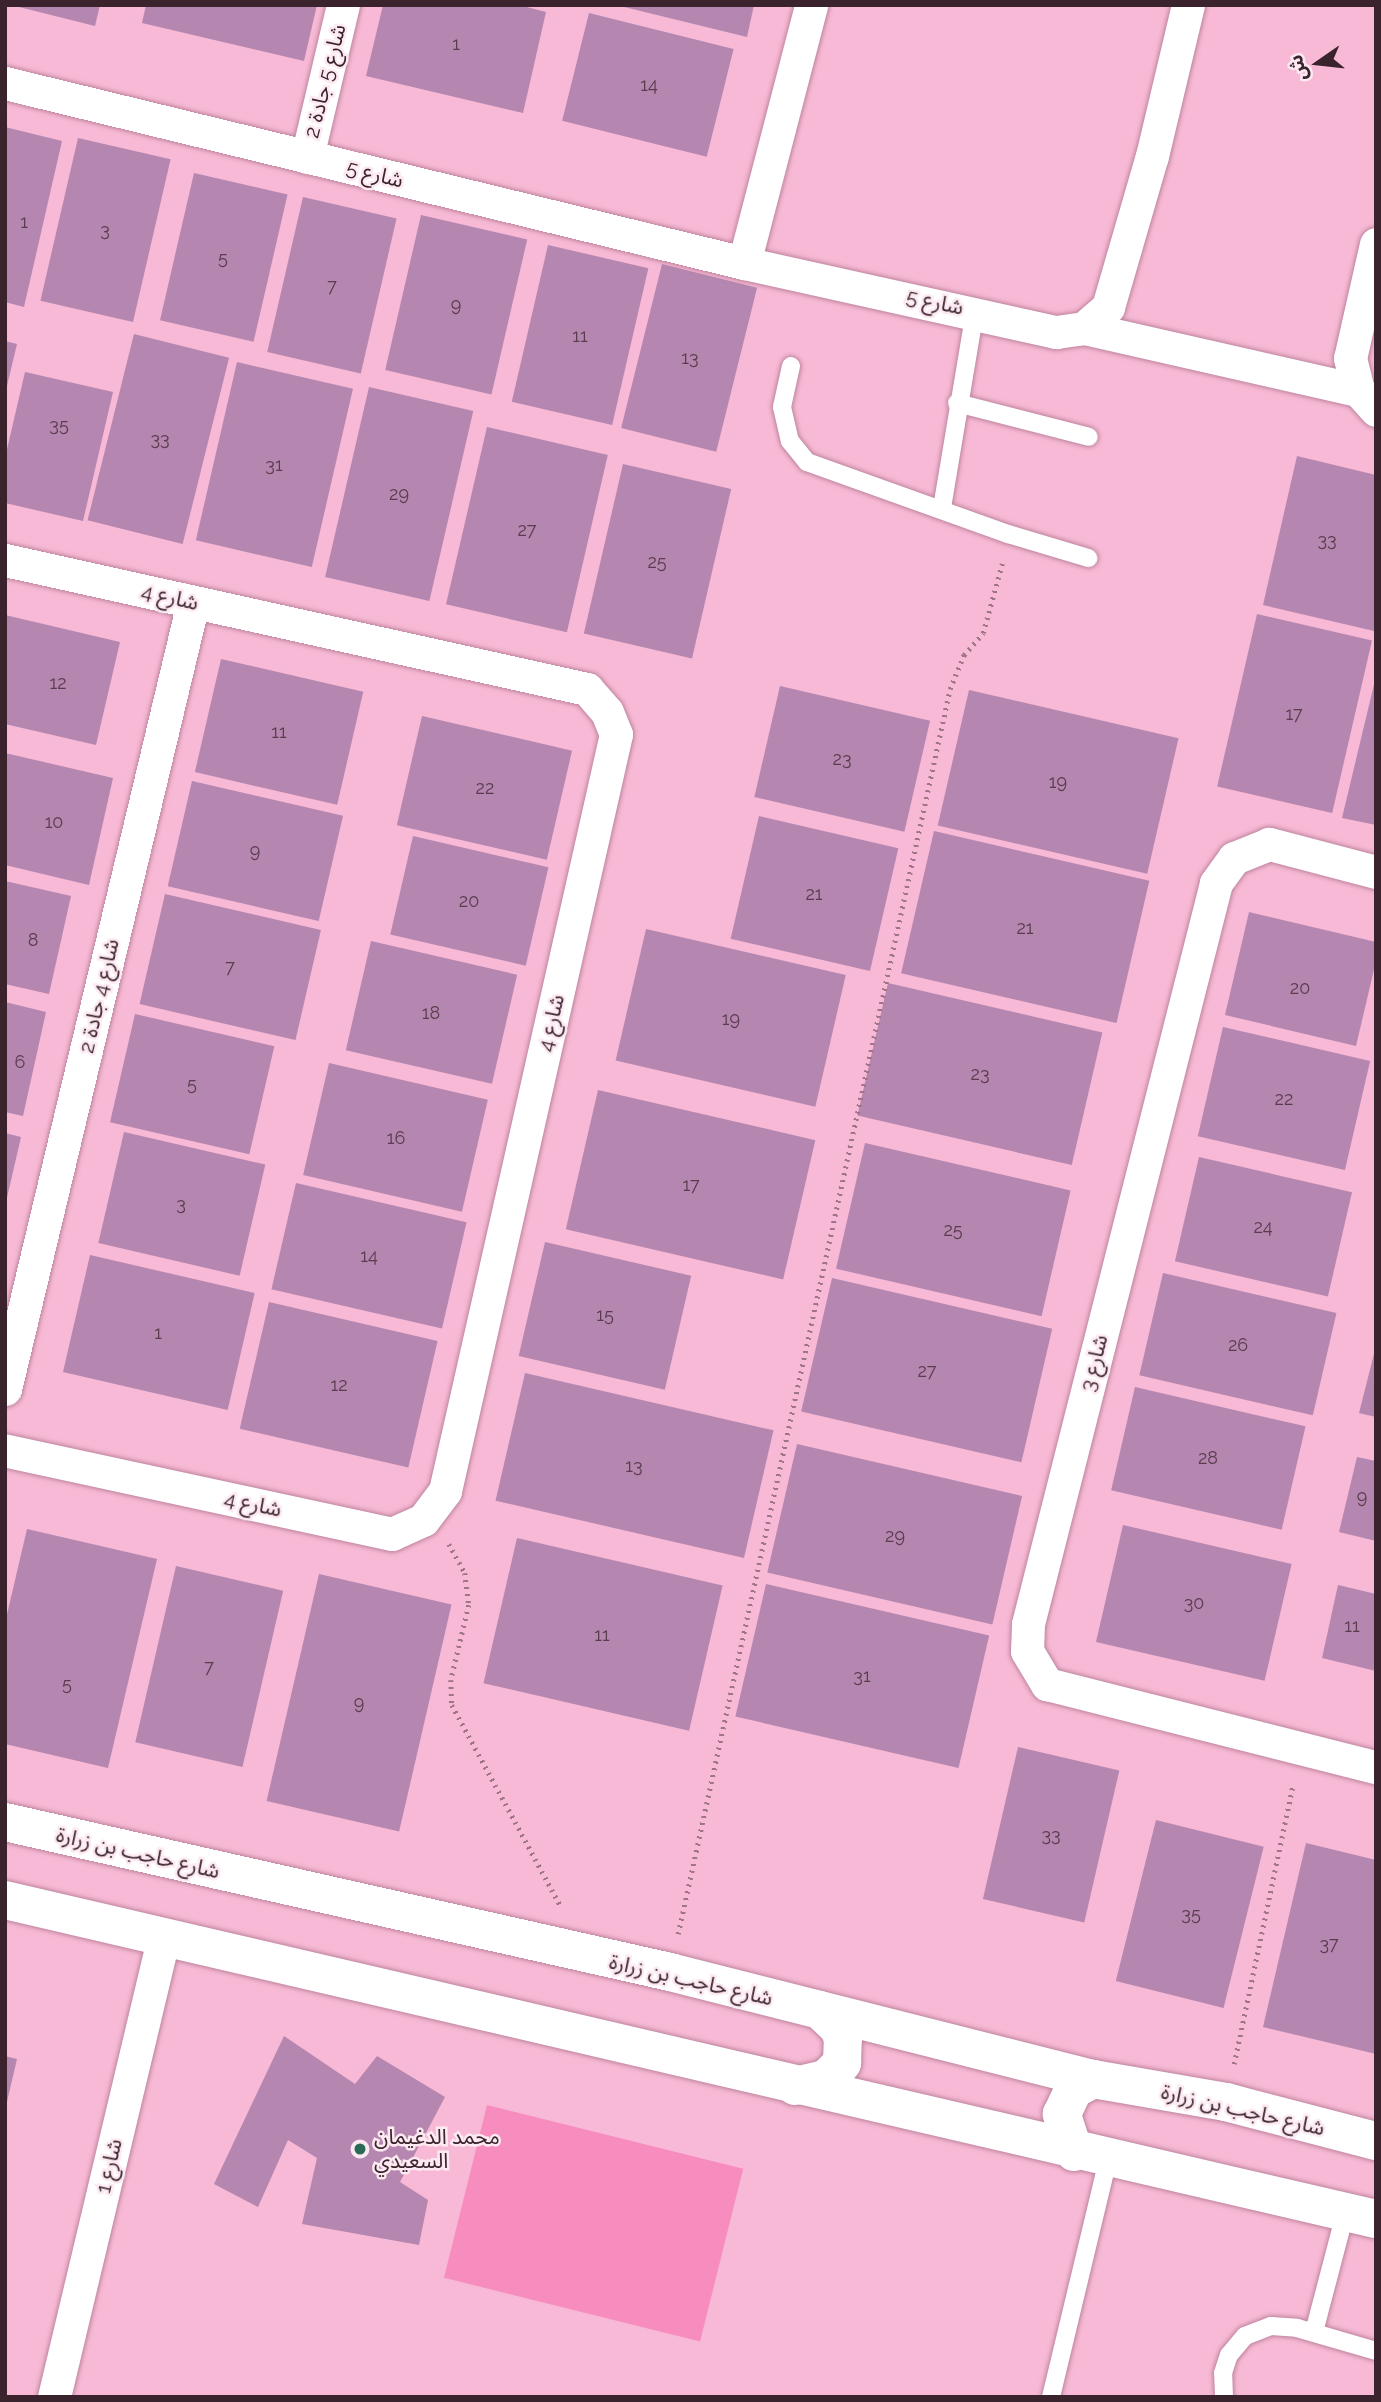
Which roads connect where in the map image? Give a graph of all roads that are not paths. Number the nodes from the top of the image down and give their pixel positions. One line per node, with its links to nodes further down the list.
1 (343, 5): 5 (street, شارع 5 جادة 2)
2 (811, 5): 7 (street)
3 (1188, 5): 9 (street)
4 (5, 83): 5 (street, شارع 5)
5 (307, 157): 7 (street, شارع 5)
6 (1376, 244): 11 (street)
7 (744, 263): 8 (street, شارع 5)
8 (975, 310): 9 (street, شارع 5); 12 (lane)
9 (1084, 328): 11 (street, شارع 5)
10 (791, 366): 14 (lane)
11 (1367, 400)
12 (957, 403): 13 (lane); 14 (lane)
13 (1089, 437)
14 (942, 508): 15 (lane)
15 (1088, 558)
16 (5, 560): 17 (street, شارع 4)
17 (193, 602): 19 (street, شارع 4 جادة 2); 20 (street, شارع 4)
18 (1376, 872): 21 (street, شارع 3)
19 (5, 1390)
20 (5, 1450)
21 (1376, 1767)
22 (5, 1822): 25 (street, شارع حاجب بن زرارة)
23 (5, 1900): 24 (street)
24 (164, 1936): 27 (street); 33 (street, شارع 1)
25 (820, 2010): 26 (street, شارع حاجب بن زرارة); 27 (street)
26 (1093, 2079): 28 (street, شارع حاجب بن زرارة); 29 (street)
27 (795, 2086): 29 (street)
28 (1376, 2141)
29 (1091, 2156): 30 (street); 34 (lane)
30 (1360, 2216): 31 (lane)
31 (1314, 2332): 32 (lane); 35 (lane)
32 (1376, 2351)
33 (54, 2397)
34 (1051, 2397)
35 (1224, 2397)

